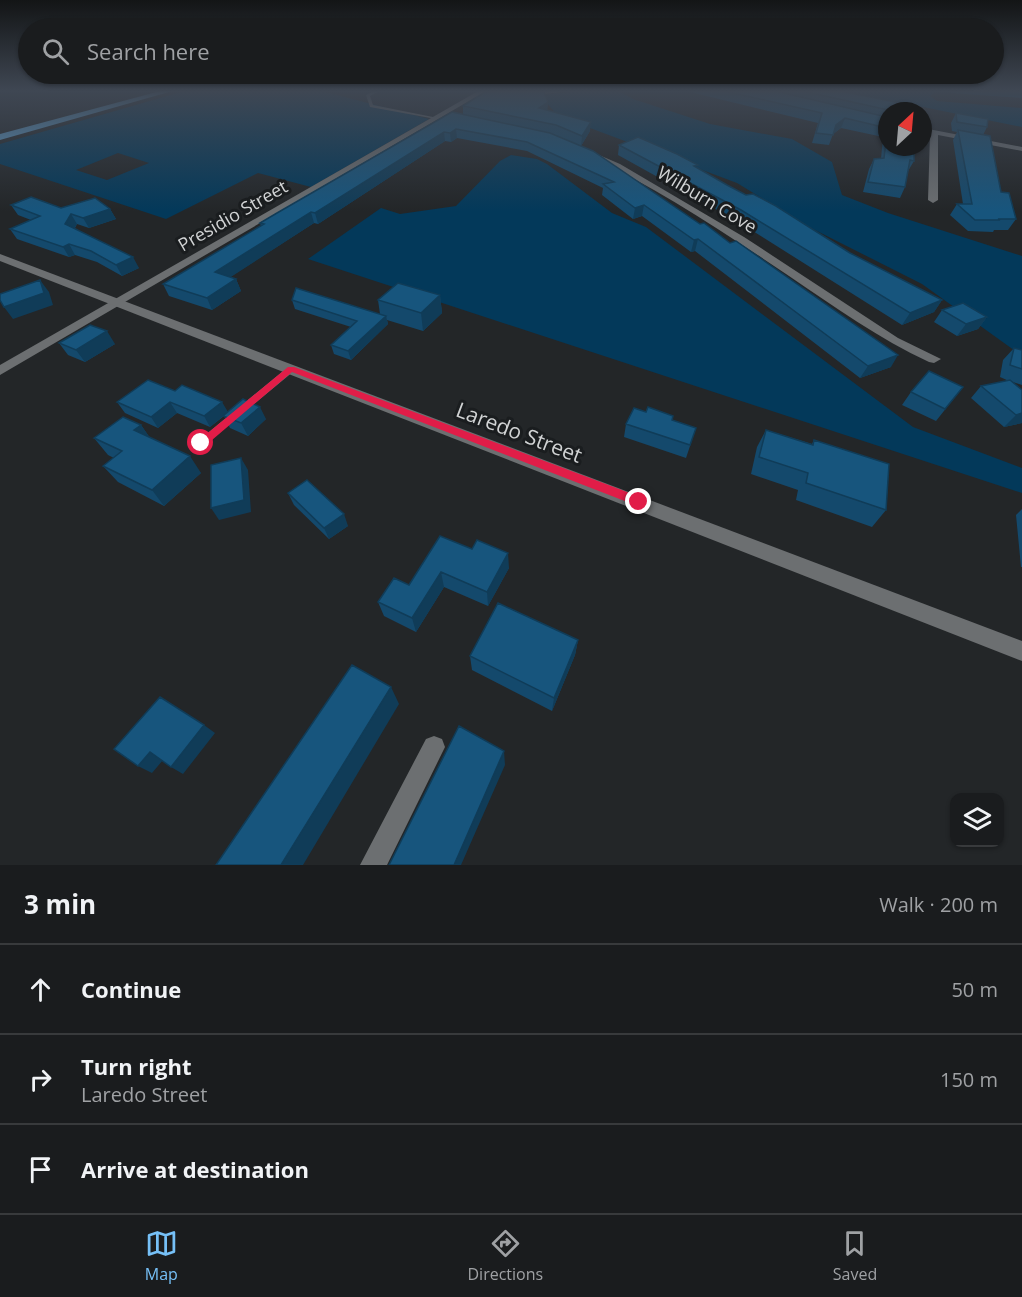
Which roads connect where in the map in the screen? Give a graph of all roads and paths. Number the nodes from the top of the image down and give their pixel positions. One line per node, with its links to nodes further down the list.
1 (24, 130): 4 (highway)
2 (414, 130): 9 (street, Presidio Street)
3 (934, 133): 5 (street); 7 (street)
4 (0, 137)
5 (1022, 149)
6 (584, 151): 10 (street, Wilburn Cove)
7 (933, 200)
8 (0, 257): 9 (street, Laredo Street)
9 (117, 302): 11 (street, Laredo Street); 12 (street, Presidio Street)
10 (934, 359)
11 (291, 369): 13 (lane); 14 (street, Laredo Street)
12 (0, 371)
13 (201, 443)
14 (1022, 651)
15 (434, 747): 16 (street)
16 (373, 865)

